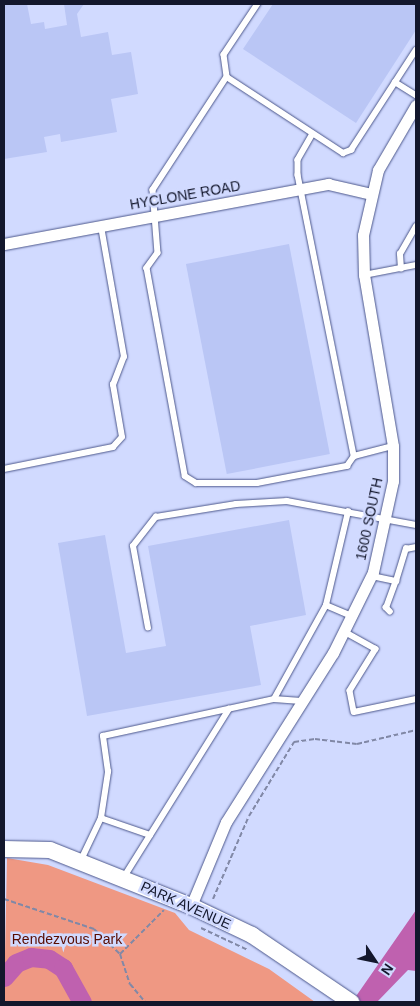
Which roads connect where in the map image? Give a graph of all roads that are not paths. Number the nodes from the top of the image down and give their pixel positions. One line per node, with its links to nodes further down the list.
1 (258, 4): 3 (lane)
2 (416, 50): 4 (lane)
3 (227, 77): 7 (lane); 10 (lane)
4 (395, 82): 5 (lane); 7 (lane)
5 (416, 95)
6 (416, 105): 9 (street, 1600 SOUTH)
7 (314, 134): 8 (lane)
8 (302, 188): 9 (street, HYCLONE ROAD); 10 (street, HYCLONE ROAD); 19 (lane)
9 (371, 194): 17 (street, 1600 SOUTH)
10 (154, 216): 11 (street, HYCLONE ROAD); 19 (lane)
11 (101, 226): 14 (street, HYCLONE ROAD); 20 (lane)
12 (416, 226): 13 (lane)
13 (414, 235): 16 (lane)
14 (4, 244)
15 (416, 266): 16 (lane)
16 (400, 269): 17 (lane)
17 (364, 275): 18 (street, 1600 SOUTH)
18 (392, 446): 19 (lane); 22 (street, 1600 SOUTH)
19 (354, 456)
20 (4, 469)
21 (348, 512): 22 (lane); 27 (lane); 30 (lane)
22 (386, 520): 23 (lane); 25 (street, 1600 SOUTH)
23 (416, 525)
24 (416, 547): 26 (lane)
25 (372, 576): 26 (lane); 29 (street, 1600 SOUTH)
26 (396, 581): 28 (lane)
27 (326, 605): 29 (lane); 32 (lane)
28 (390, 612)
29 (354, 617): 31 (street, 1600 SOUTH)
30 (148, 628)
31 (345, 632): 33 (lane); 34 (street, 1600 SOUTH)
32 (274, 699): 34 (lane); 35 (lane)
33 (416, 699)
34 (301, 701): 41 (street, 1600 SOUTH)
35 (229, 709): 36 (lane); 37 (lane)
36 (101, 818): 37 (lane); 39 (lane)
37 (150, 834): 40 (lane)
38 (4, 849): 39 (street, PARK AVENUE)
39 (81, 860): 40 (street, PARK AVENUE)
40 (124, 877): 41 (street, PARK AVENUE)
41 (184, 903): 42 (street, PARK AVENUE)
42 (348, 1000)

